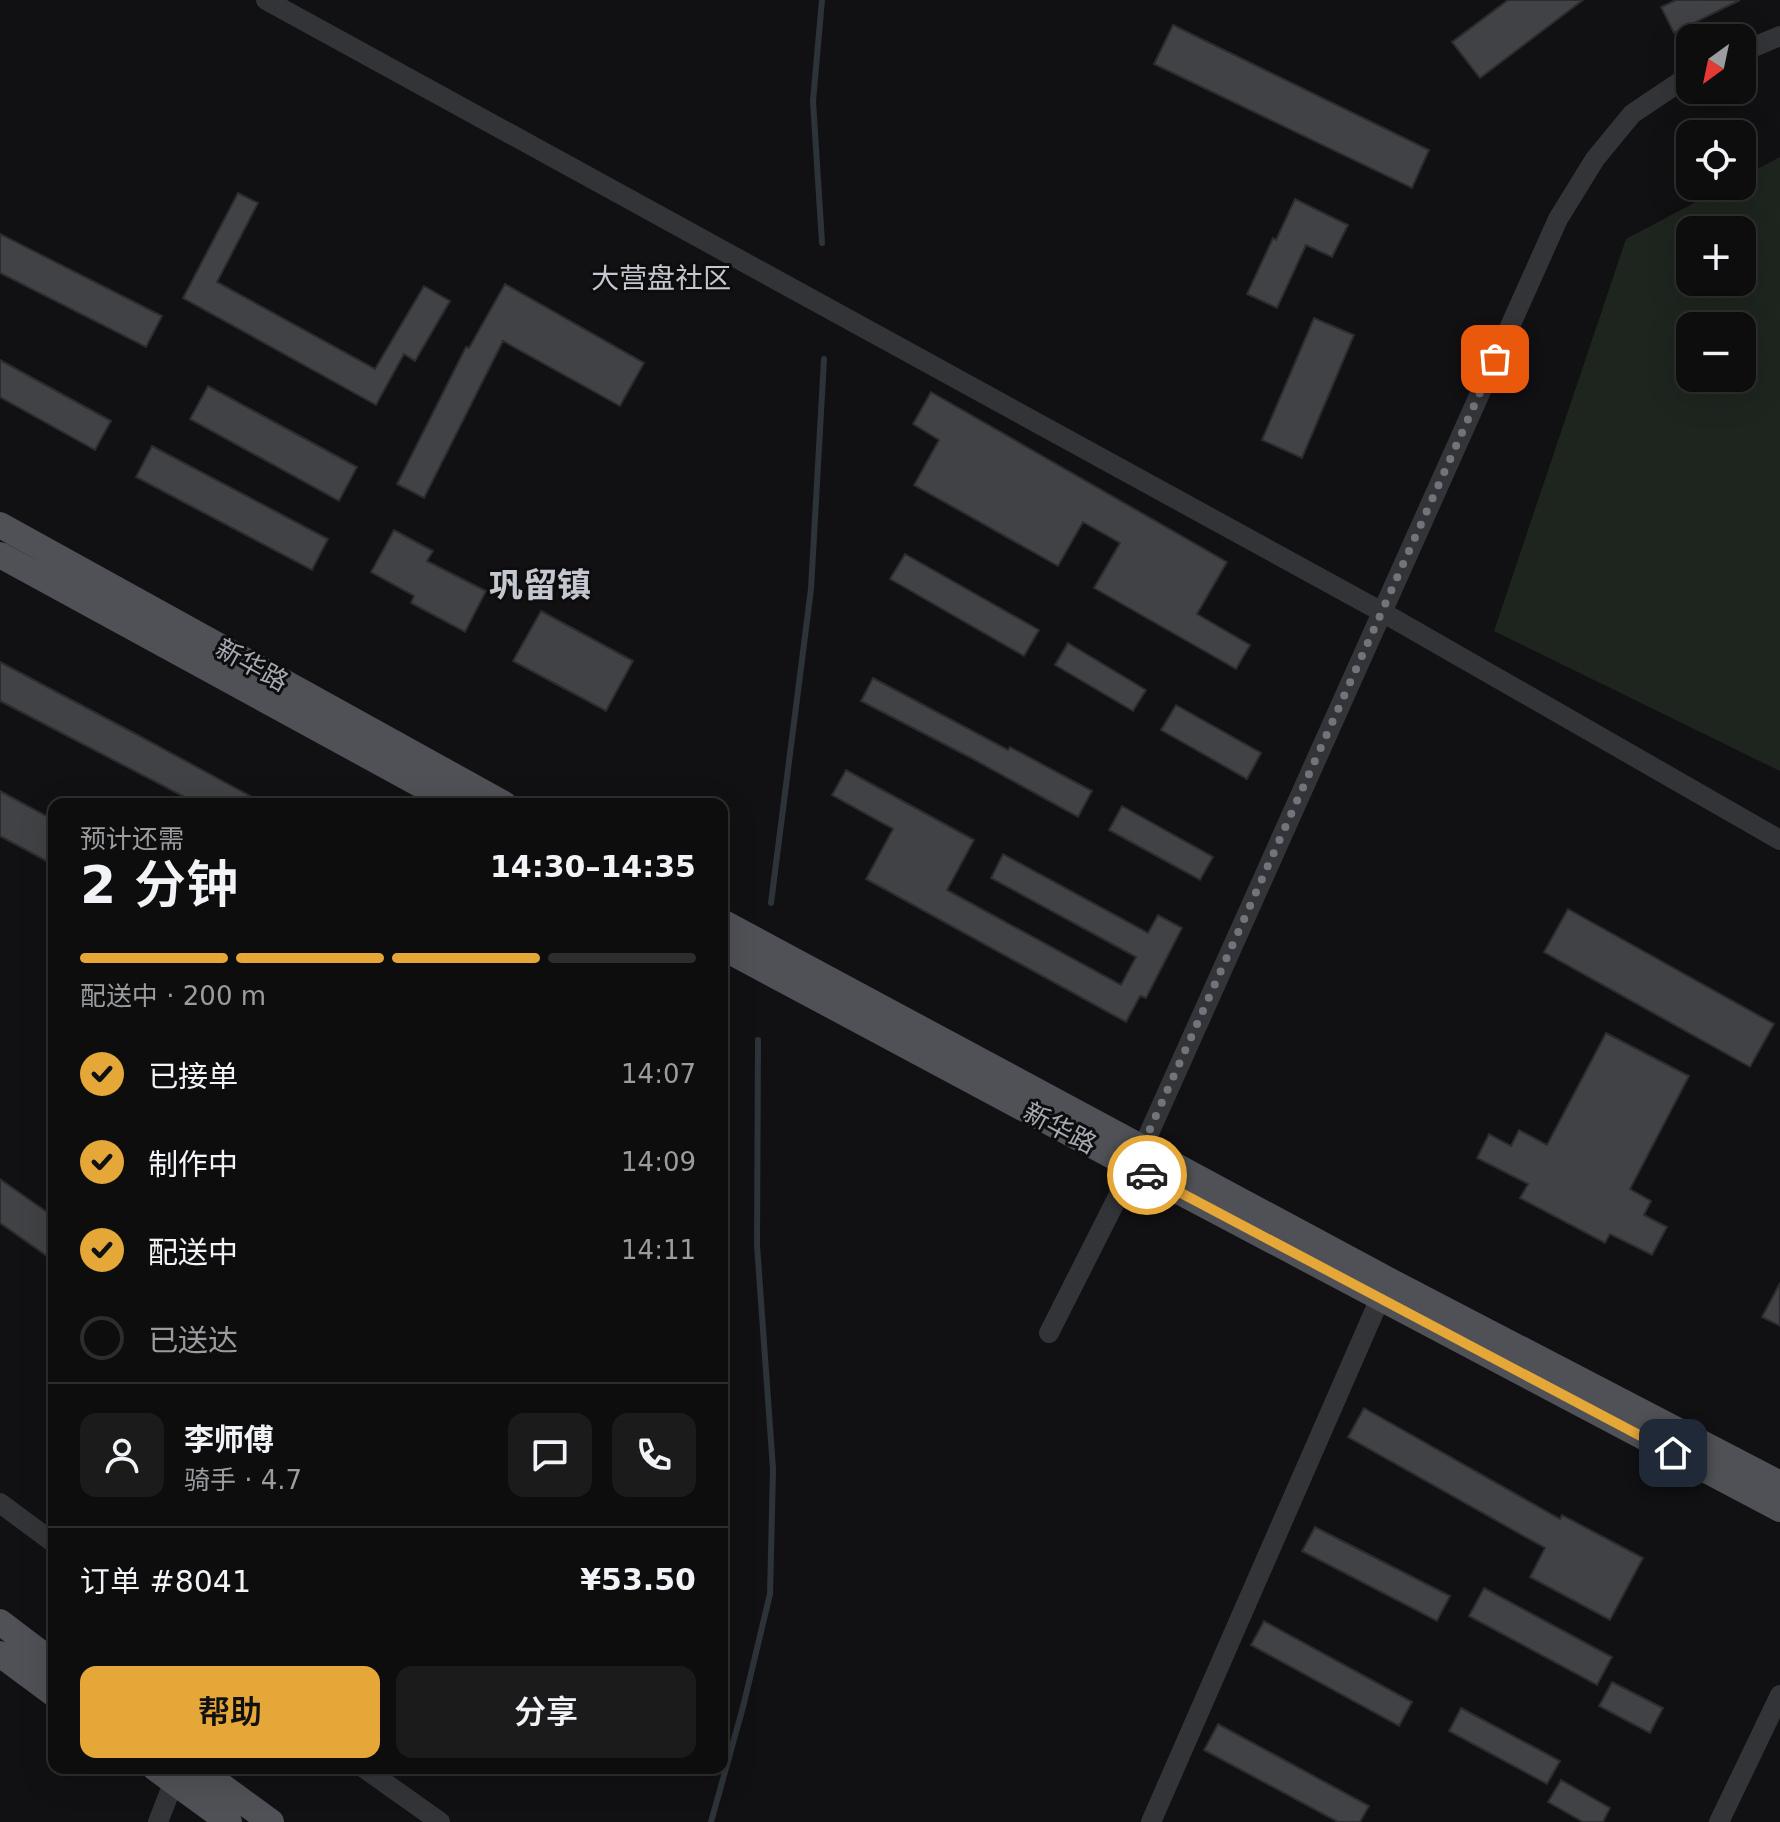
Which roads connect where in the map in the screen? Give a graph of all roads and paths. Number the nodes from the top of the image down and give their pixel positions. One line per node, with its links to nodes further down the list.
1 (266, 0): 7 (street)
2 (1780, 36): 3 (street)
3 (1756, 46)
4 (1676, 84): 7 (street)
5 (0, 525): 9 (main road, 新华路)
6 (0, 555): 8 (main road, 新华路)
7 (1382, 612): 10 (street); 13 (street)
8 (445, 798)
9 (493, 798)
10 (1780, 840)
11 (728, 925): 13 (main road, 新华路)
12 (728, 950): 13 (main road, 新华路)
13 (1138, 1158): 14 (main road, 新华路); 15 (street)
14 (1384, 1290): 16 (main road, 新华路); 18 (main road, 新华路); 33 (street)
15 (1049, 1333)
16 (1780, 1484)
17 (0, 1503): 19 (street)
18 (1780, 1509)
19 (48, 1539)
20 (0, 1622): 22 (main road)
21 (0, 1654): 23 (main road)
22 (48, 1658)
23 (48, 1690)
24 (1780, 1695): 34 (street)
25 (169, 1774): 29 (street)
26 (171, 1774): 30 (main road)
27 (205, 1774): 31 (main road)
28 (372, 1774): 32 (street)
29 (158, 1822)
30 (229, 1822)
31 (271, 1822)
32 (440, 1822)
33 (1151, 1822)
34 (1719, 1822)

